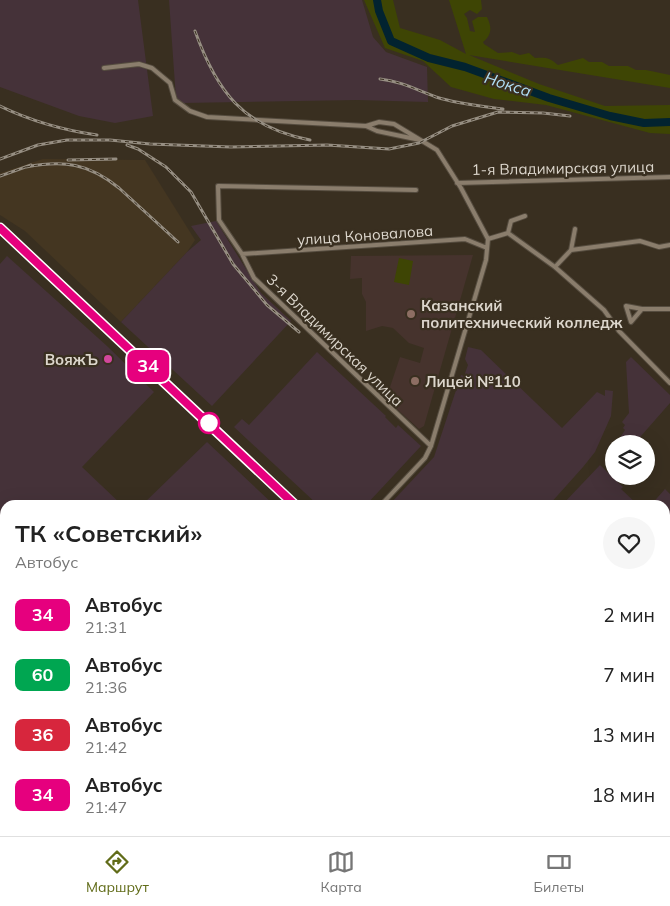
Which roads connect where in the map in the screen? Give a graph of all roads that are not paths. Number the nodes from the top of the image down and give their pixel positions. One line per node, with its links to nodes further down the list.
1 (104, 68): 2 (street)
2 (366, 126): 3 (street); 3 (street)
3 (420, 140): 5 (street)
4 (670, 177): 5 (street, 1-я Владимирская улица)
5 (457, 183): 11 (street)
6 (416, 190): 15 (street, 3-я Владимирская улица)
7 (525, 216): 10 (street)
8 (0, 228): 21 (street)
9 (576, 229): 14 (street)
10 (508, 232): 11 (street); 16 (street)
11 (488, 239): 13 (street)
12 (670, 245): 14 (street)
13 (487, 248): 15 (street, улица Коновалова); 20 (street)
14 (571, 250): 16 (street)
15 (242, 254): 20 (street, 3-я Владимирская улица)
16 (555, 267): 19 (street)
17 (642, 309): 17 (street); 18 (street)
18 (670, 310)
19 (670, 383)
20 (431, 446): 22 (street)
21 (290, 500)
22 (386, 500)

